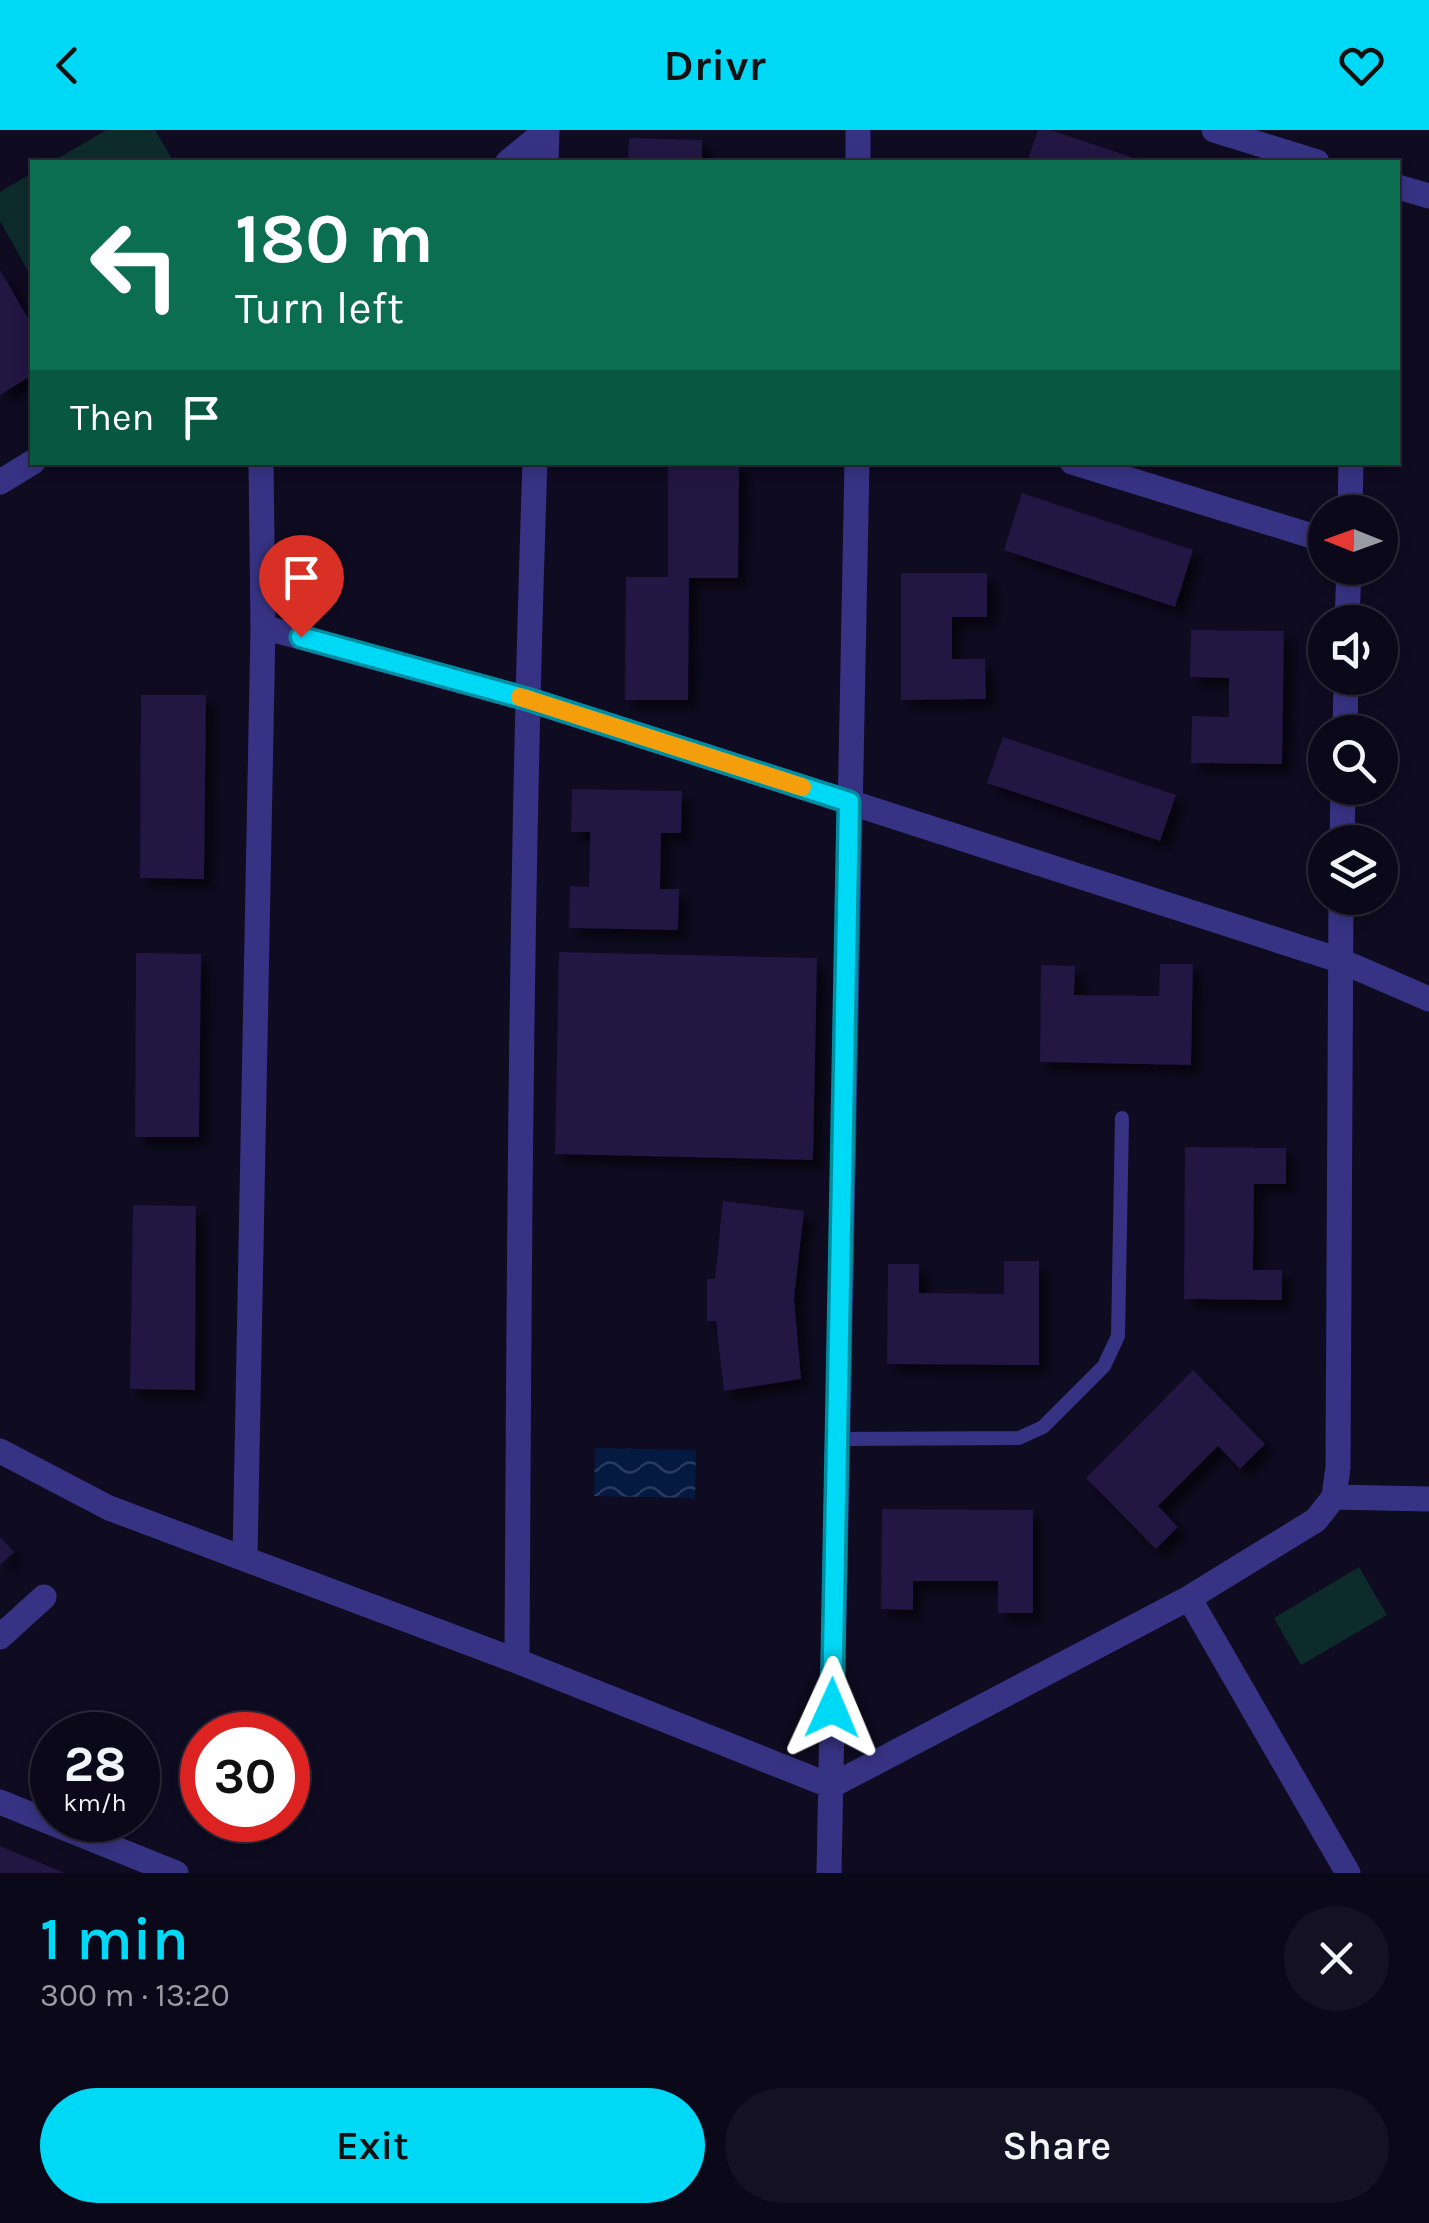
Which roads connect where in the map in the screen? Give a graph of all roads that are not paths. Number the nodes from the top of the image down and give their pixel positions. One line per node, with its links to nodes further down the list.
1 (547, 130): 4 (street); 5 (street)
2 (858, 130): 6 (street)
3 (1214, 130): 7 (street)
4 (510, 160)
5 (546, 160)
6 (858, 160)
7 (1311, 160)
8 (1400, 188): 9 (street)
9 (1429, 196)
10 (30, 464): 16 (street)
11 (261, 465): 19 (street)
12 (535, 465): 20 (street)
13 (856, 465): 21 (street)
14 (1082, 465): 18 (street)
15 (1351, 465): 17 (street)
16 (0, 482)
17 (1350, 495)
18 (1308, 535)
19 (263, 627): 20 (street); 30 (street)
20 (527, 699): 21 (street); 34 (street)
21 (849, 802): 23 (street); 26 (street)
22 (1340, 915): 23 (street)
23 (1339, 960): 24 (street); 28 (street)
24 (1429, 999)
25 (1122, 1118): 26 (lane)
26 (838, 1439): 35 (street)
27 (0, 1451): 30 (street)
28 (1334, 1497): 29 (street); 32 (street)
29 (1429, 1499)
30 (245, 1557): 34 (street)
31 (44, 1597): 33 (street)
32 (1189, 1598): 35 (street); 39 (street)
33 (0, 1637)
34 (517, 1661): 35 (street)
35 (831, 1786): 38 (street)
36 (0, 1802): 37 (street)
37 (176, 1873)
38 (830, 1873)
39 (1348, 1873)

